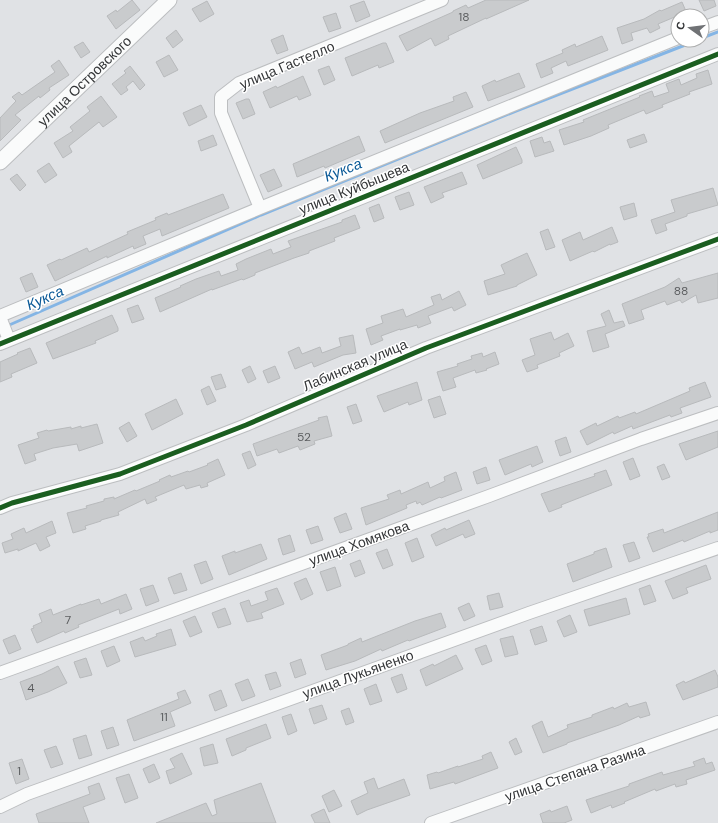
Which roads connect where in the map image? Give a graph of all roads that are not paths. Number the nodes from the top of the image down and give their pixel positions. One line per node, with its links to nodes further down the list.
1 (169, 0): 5 (street, улица Островского)
2 (442, 0): 6 (street, улица Гастелло)
3 (670, 41): 6 (street, улица Куйбышева)
4 (718, 54): 8 (street, улица Куйбышева)
5 (0, 162)
6 (260, 208): 8 (street, улица Куйбышева)
7 (718, 239): 10 (street, Лабинская улица)
8 (3, 329)
9 (718, 413): 12 (street, улица Хомякова)
10 (0, 508)
11 (718, 548): 14 (street, улица Лукьяненко)
12 (0, 673)
13 (718, 722): 15 (street, улица Степана Разина)
14 (0, 807)
15 (431, 823)

